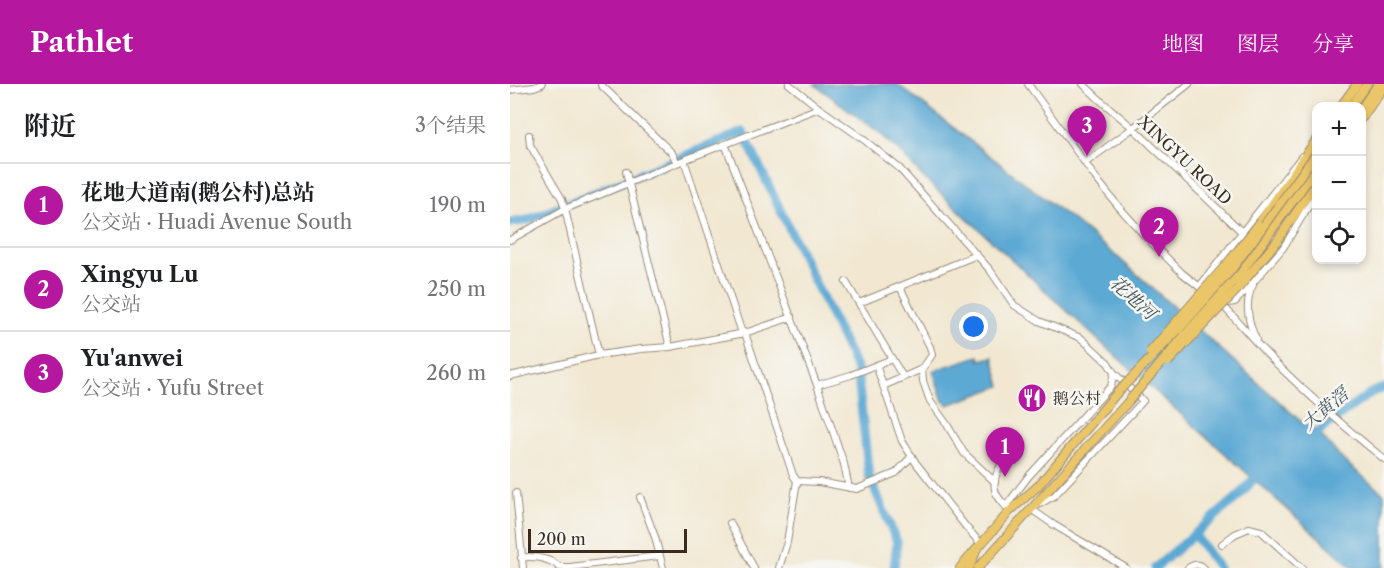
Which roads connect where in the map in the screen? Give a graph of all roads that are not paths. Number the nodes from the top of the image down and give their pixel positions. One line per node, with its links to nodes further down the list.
1 (542, 84): 11 (street)
2 (789, 84): 15 (street)
3 (1028, 84): 25 (street)
4 (1083, 84): 17 (street, XINGYU ROAD)
5 (1189, 84): 17 (street)
6 (1357, 84): 12 (main road)
7 (1367, 84): 13 (main road)
8 (1378, 84): 14 (main road)
9 (601, 85): 24 (street)
10 (1384, 86): 16 (main road)
11 (510, 90)
12 (1344, 102)
13 (1354, 102)
14 (1365, 102)
15 (819, 108): 19 (street); 34 (street)
16 (1366, 112)
17 (1133, 128): 25 (street); 32 (street, XINGYU ROAD)
18 (529, 135): 31 (street)
19 (725, 144): 23 (street); 41 (street)
20 (1312, 145): 32 (street)
21 (1312, 147): 55 (main road, bridge)
22 (1316, 156): 42 (main road, bridge)
23 (684, 160): 24 (street); 43 (street)
24 (677, 163): 28 (street)
25 (1085, 163): 38 (street)
26 (626, 172): 28 (street)
27 (1312, 177): 42 (main road, bridge)
28 (630, 183): 31 (street); 44 (street)
29 (1312, 190): 56 (main road, bridge)
30 (1312, 202): 35 (street)
31 (565, 209): 33 (street); 46 (street)
32 (1242, 232): 38 (street)
33 (510, 240)
34 (977, 255): 37 (street); 50 (street)
35 (1257, 278): 39 (street); 45 (street)
36 (846, 282): 40 (street)
37 (900, 286): 40 (street); 49 (street)
38 (1199, 287): 39 (street)
39 (1219, 302): 45 (street)
40 (859, 303): 47 (street)
41 (792, 317): 43 (street); 53 (street)
42 (1182, 332): 55 (main road, bridge); 56 (main road, bridge)
43 (745, 333): 44 (street); 60 (street)
44 (670, 347): 46 (street)
45 (1263, 350): 59 (street)
46 (599, 355): 51 (street)
47 (892, 359): 48 (street); 52 (street)
48 (876, 365): 53 (street); 54 (street)
49 (922, 369): 52 (street); 61 (street)
50 (1114, 373): 66 (street); 67 (street)
51 (510, 376)
52 (903, 377): 54 (street)
53 (817, 385): 62 (street)
54 (883, 386): 58 (street)
55 (1117, 393): 63 (main road)
56 (1127, 404): 63 (main road)
57 (1019, 443): 61 (street)
58 (912, 456): 62 (street); 70 (street)
59 (1384, 459)
60 (797, 480): 62 (street); 77 (street)
61 (995, 482): 66 (street)
62 (849, 488)
63 (1041, 489): 66 (main road); 67 (main road)
64 (516, 493): 73 (street)
65 (640, 497): 71 (street)
66 (1008, 509): 70 (main road)
67 (1031, 509): 72 (main road); 82 (street)
68 (730, 523): 76 (street)
69 (1222, 544): 85 (street)
70 (980, 545): 72 (main road); 78 (main road); 79 (main road)
71 (659, 556): 73 (street); 75 (street)
72 (988, 557): 80 (main road); 81 (main road)
73 (521, 558): 74 (street)
74 (523, 568)
75 (663, 568)
76 (754, 568)
77 (779, 568)
78 (960, 568)
79 (969, 568)
80 (978, 568)
81 (984, 568)
82 (1126, 568)
83 (1188, 568): 84 (street)
84 (1204, 568)
85 (1302, 568)

